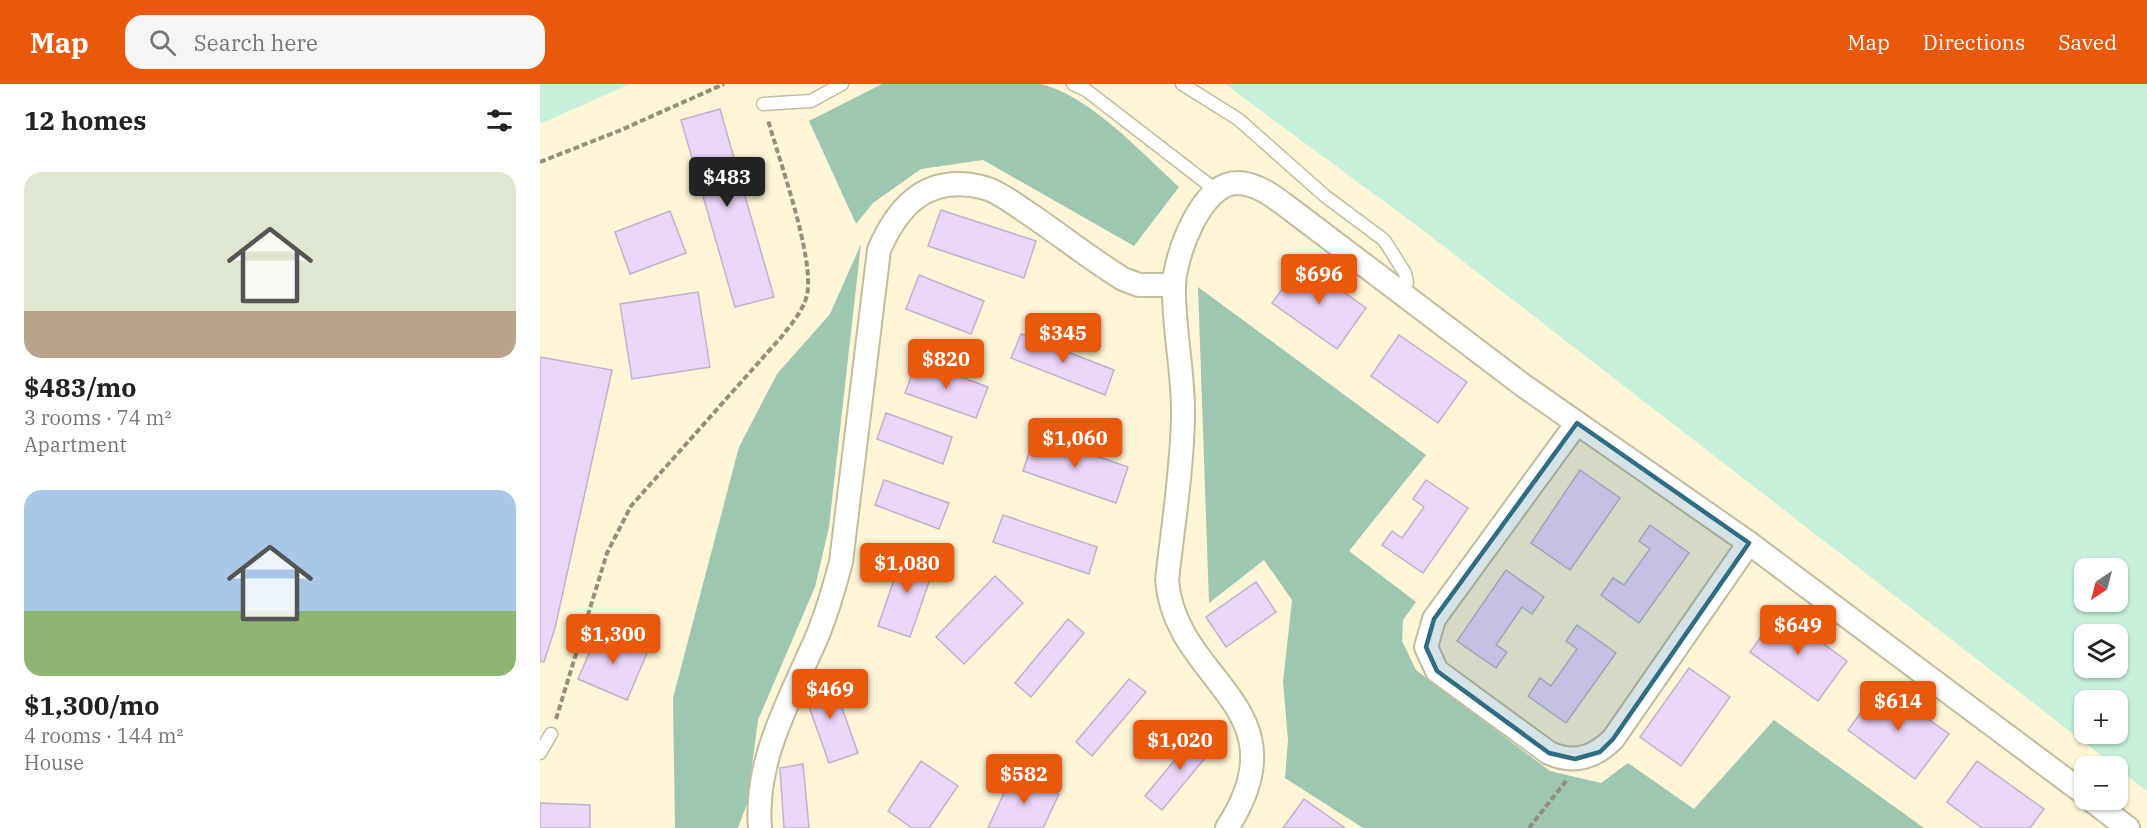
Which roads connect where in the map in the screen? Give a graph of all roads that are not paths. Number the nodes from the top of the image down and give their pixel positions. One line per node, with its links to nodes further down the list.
1 (842, 84): 4 (lane)
2 (1073, 84): 5 (lane)
3 (1182, 84): 7 (lane)
4 (763, 104)
5 (1217, 191): 6 (street); 7 (street)
6 (1174, 285): 14 (street); 15 (street)
7 (1402, 293): 8 (street)
8 (1577, 423): 9 (street); 9 (street)
9 (1749, 543): 12 (street)
10 (551, 734): 11 (lane)
11 (540, 753)
12 (2074, 786)
13 (2104, 810): 16 (street)
14 (760, 828)
15 (1227, 828)
16 (2128, 828)

